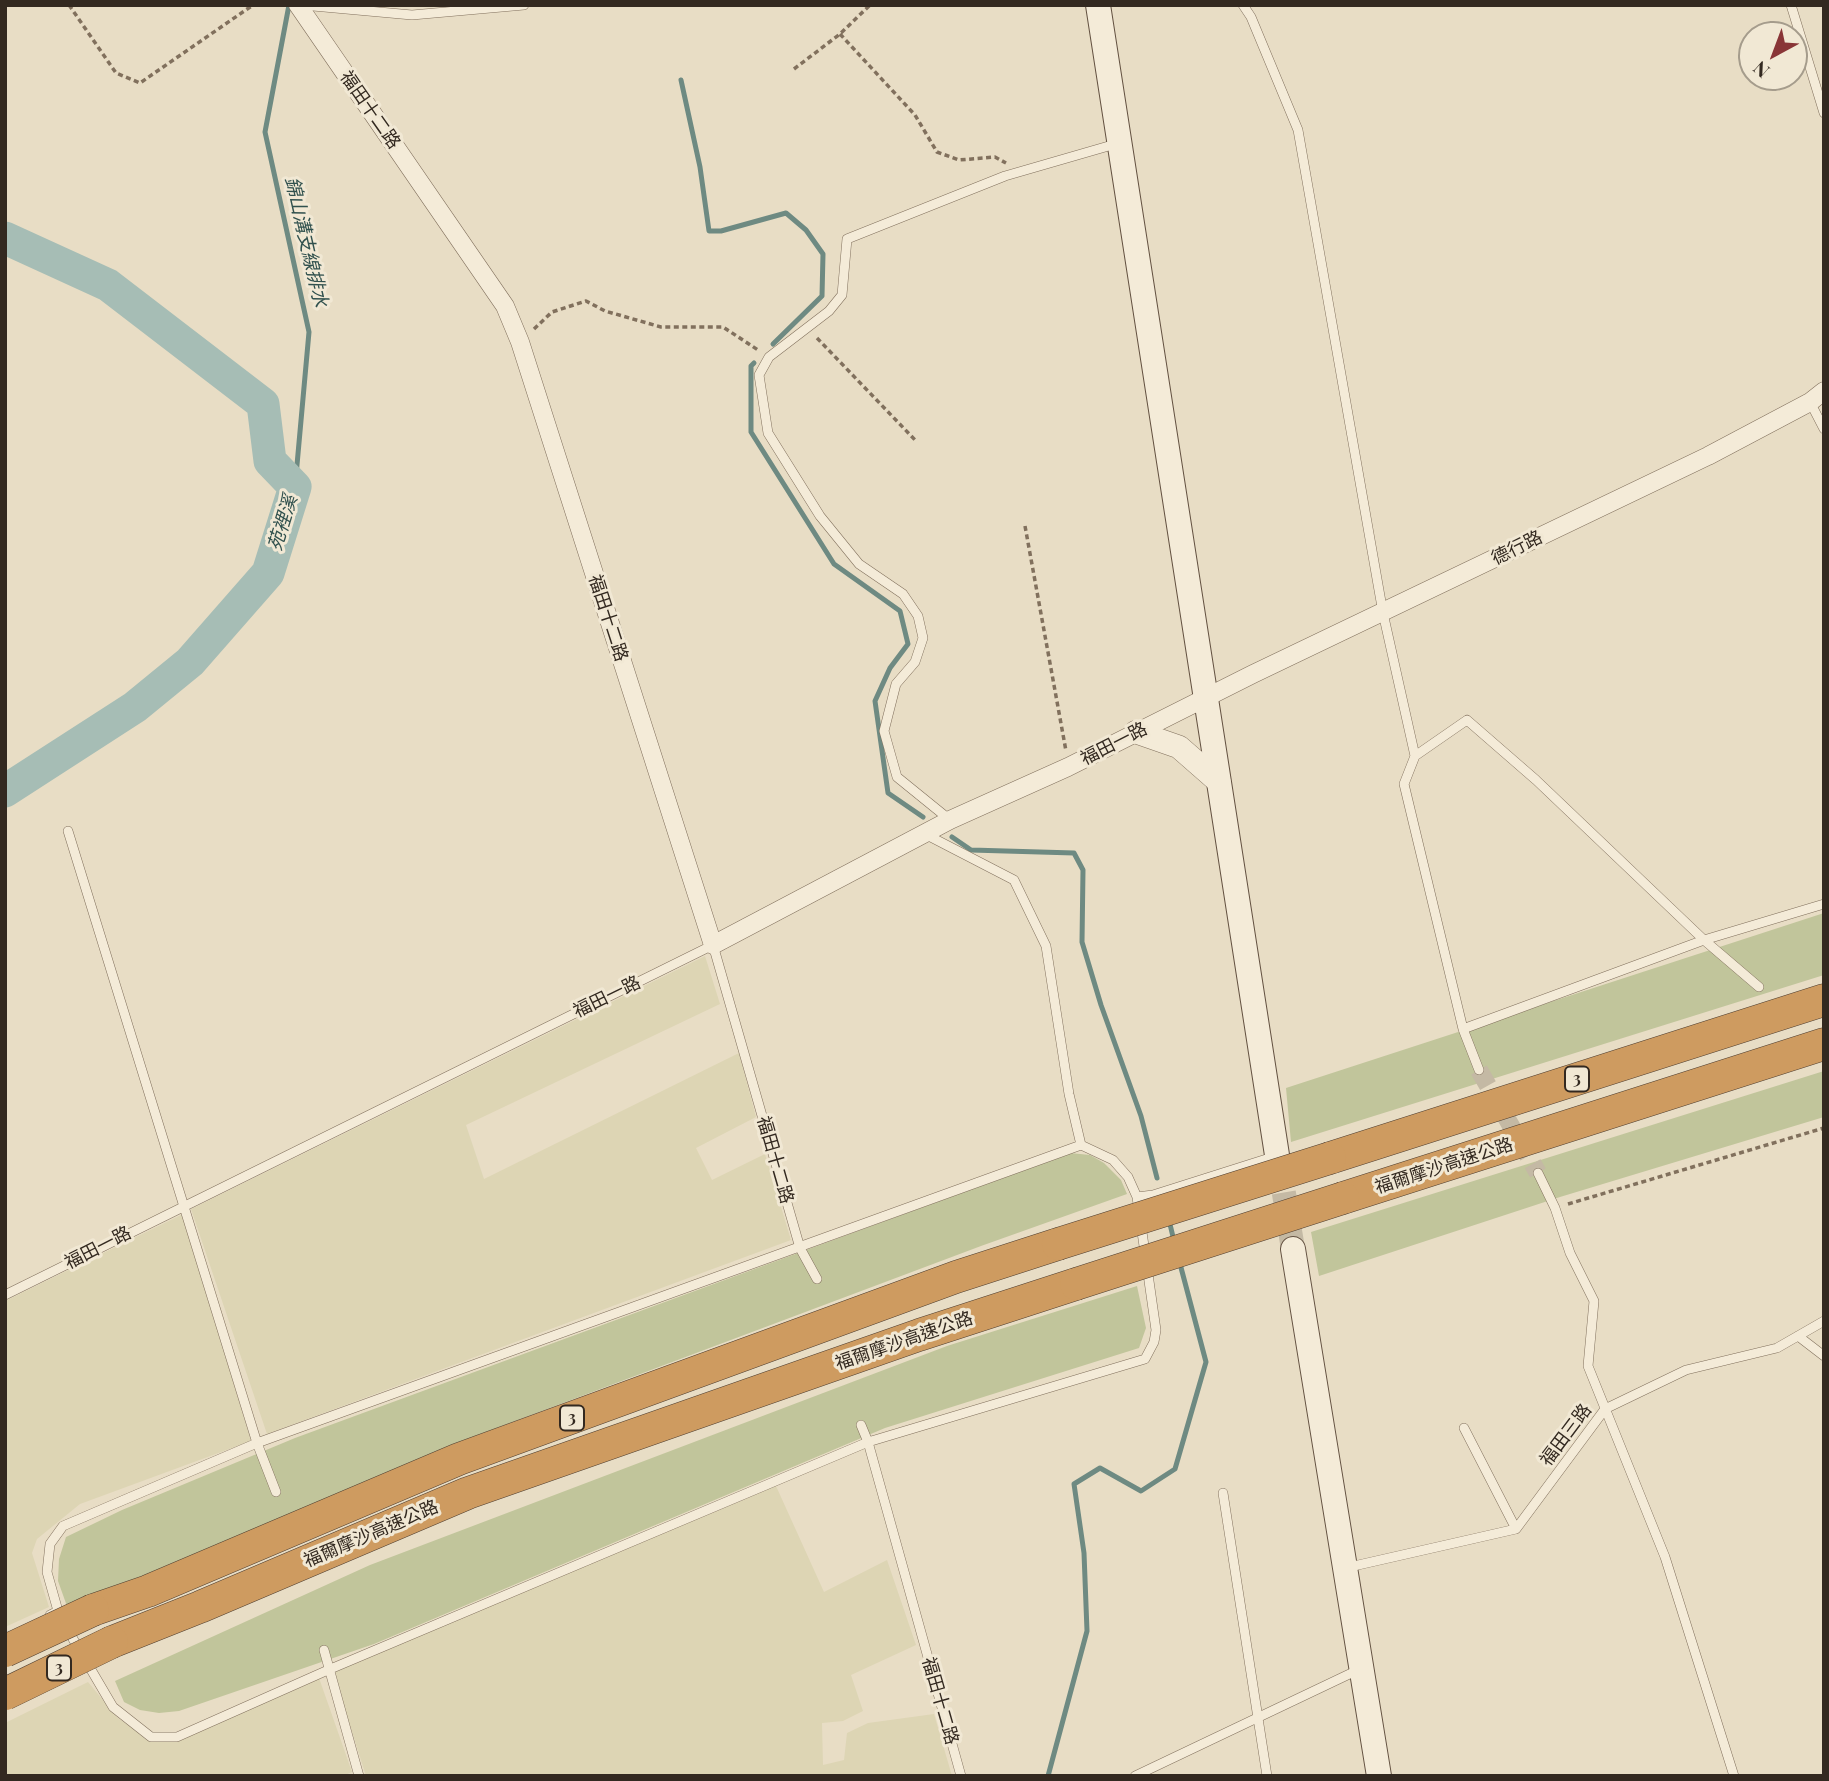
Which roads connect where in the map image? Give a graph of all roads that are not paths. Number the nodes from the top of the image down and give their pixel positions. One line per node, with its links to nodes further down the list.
1 (300, 5): 2 (lane); 20 (street, 福田十二路)
2 (524, 5)
3 (1098, 5): 7 (main road)
4 (1243, 5): 10 (lane)
5 (1791, 5): 6 (lane)
6 (1824, 113)
7 (1120, 142): 11 (main road); 15 (lane)
8 (1817, 396): 9 (lane); 10 (street, 德行路)
9 (1824, 429)
10 (1383, 613): 11 (street, 德行路); 13 (lane)
11 (1207, 697): 12 (street, 福田一路); 14 (main road)
12 (1136, 732): 14 (street); 15 (street, 福田一路)
13 (1416, 756): 19 (lane); 23 (lane)
14 (1219, 782): 27 (main road)
15 (950, 820): 17 (street, 福田一路)
16 (68, 831): 30 (lane)
17 (925, 834): 20 (street, 福田一路); 26 (lane)
18 (1824, 904): 19 (lane)
19 (1704, 940): 21 (lane); 23 (lane)
20 (713, 945): 30 (lane, 福田一路); 31 (lane, 福田十二路)
21 (1759, 987)
22 (1824, 1000): 50 (highway, 福爾摩沙高速公路 / 3, bridge)
23 (1463, 1029): 25 (lane)
24 (1824, 1044): 53 (highway, 福爾摩沙高速公路 / 3, bridge)
25 (1479, 1070)
26 (1081, 1144): 29 (lane); 31 (lane)
27 (1277, 1155): 29 (lane)
28 (1538, 1173): 38 (lane)
29 (1137, 1197): 41 (lane)
30 (184, 1205): 34 (lane, 福田一路); 42 (lane)
31 (800, 1248): 33 (lane, 福田十二路); 42 (lane)
32 (1293, 1249): 46 (main road)
33 (817, 1279)
34 (5, 1295)
35 (1824, 1321): 36 (lane, 福田三路)
36 (1798, 1336): 37 (lane); 38 (lane, 福田三路)
37 (1824, 1356)
38 (1605, 1409): 45 (lane, 福田三路); 60 (lane)
39 (861, 1425): 41 (lane, 福田十二路)
40 (1464, 1428): 45 (lane)
41 (868, 1442): 52 (lane); 56 (lane, 福田十二路)
42 (257, 1443): 43 (lane); 47 (lane)
43 (276, 1492)
44 (1223, 1493): 54 (lane)
45 (1516, 1529): 46 (lane)
46 (1344, 1569): 51 (main road)
47 (58, 1612): 48 (lane); 52 (lane)
48 (37, 1621)
49 (324, 1650): 52 (lane)
50 (5, 1651)
51 (1362, 1668): 54 (lane); 59 (main road)
52 (328, 1670): 55 (lane)
53 (5, 1693)
54 (1258, 1718): 57 (lane); 58 (lane)
55 (359, 1776)
56 (961, 1776)
57 (1135, 1776)
58 (1267, 1776)
59 (1379, 1776)
60 (1734, 1776)

